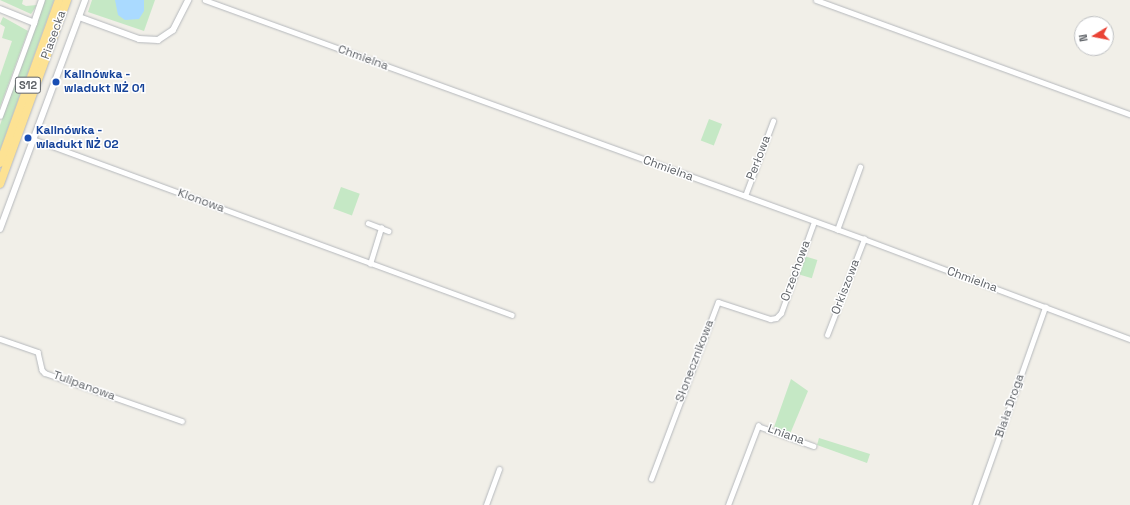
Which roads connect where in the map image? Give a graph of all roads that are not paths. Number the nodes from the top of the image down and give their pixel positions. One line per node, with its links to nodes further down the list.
1 (42, 0): 10 (street)
2 (59, 0): 15 (highway, Piasecka / S12)
3 (67, 0): 17 (highway, Piasecka / S12)
4 (85, 0): 9 (street)
5 (188, 0): 9 (street)
6 (205, 0): 18 (street, Chmielna)
7 (816, 0): 11 (street)
8 (0, 9): 10 (street)
9 (79, 17): 14 (street)
10 (34, 23): 12 (street)
11 (1130, 114)
12 (0, 116)
13 (773, 121): 18 (street, Perłowa)
14 (33, 139): 22 (street); 26 (street, Klonowa)
15 (0, 163)
16 (860, 167): 24 (street)
17 (0, 184)
18 (745, 196): 19 (street, Chmielna)
19 (814, 222): 24 (street, Chmielna); 29 (street, Orzechowa)
20 (368, 223): 21 (street)
21 (382, 228): 23 (street); 26 (street)
22 (0, 229)
23 (389, 230)
24 (837, 230): 25 (street, Chmielna)
25 (864, 239): 27 (street, Chmielna); 30 (street, Orkiszowa)
26 (370, 264): 28 (street, Klonowa)
27 (1045, 307): 32 (street, Chmielna); 37 (street, Biała Droga)
28 (512, 315)
29 (776, 318): 36 (street, Słonecznikowa)
30 (828, 336)
31 (0, 339): 33 (street, Tulipanowa)
32 (1130, 339)
33 (182, 421)
34 (814, 446): 39 (street, Lniana)
35 (499, 469): 38 (street)
36 (651, 479)
37 (976, 504)
38 (486, 505)
39 (728, 505)

